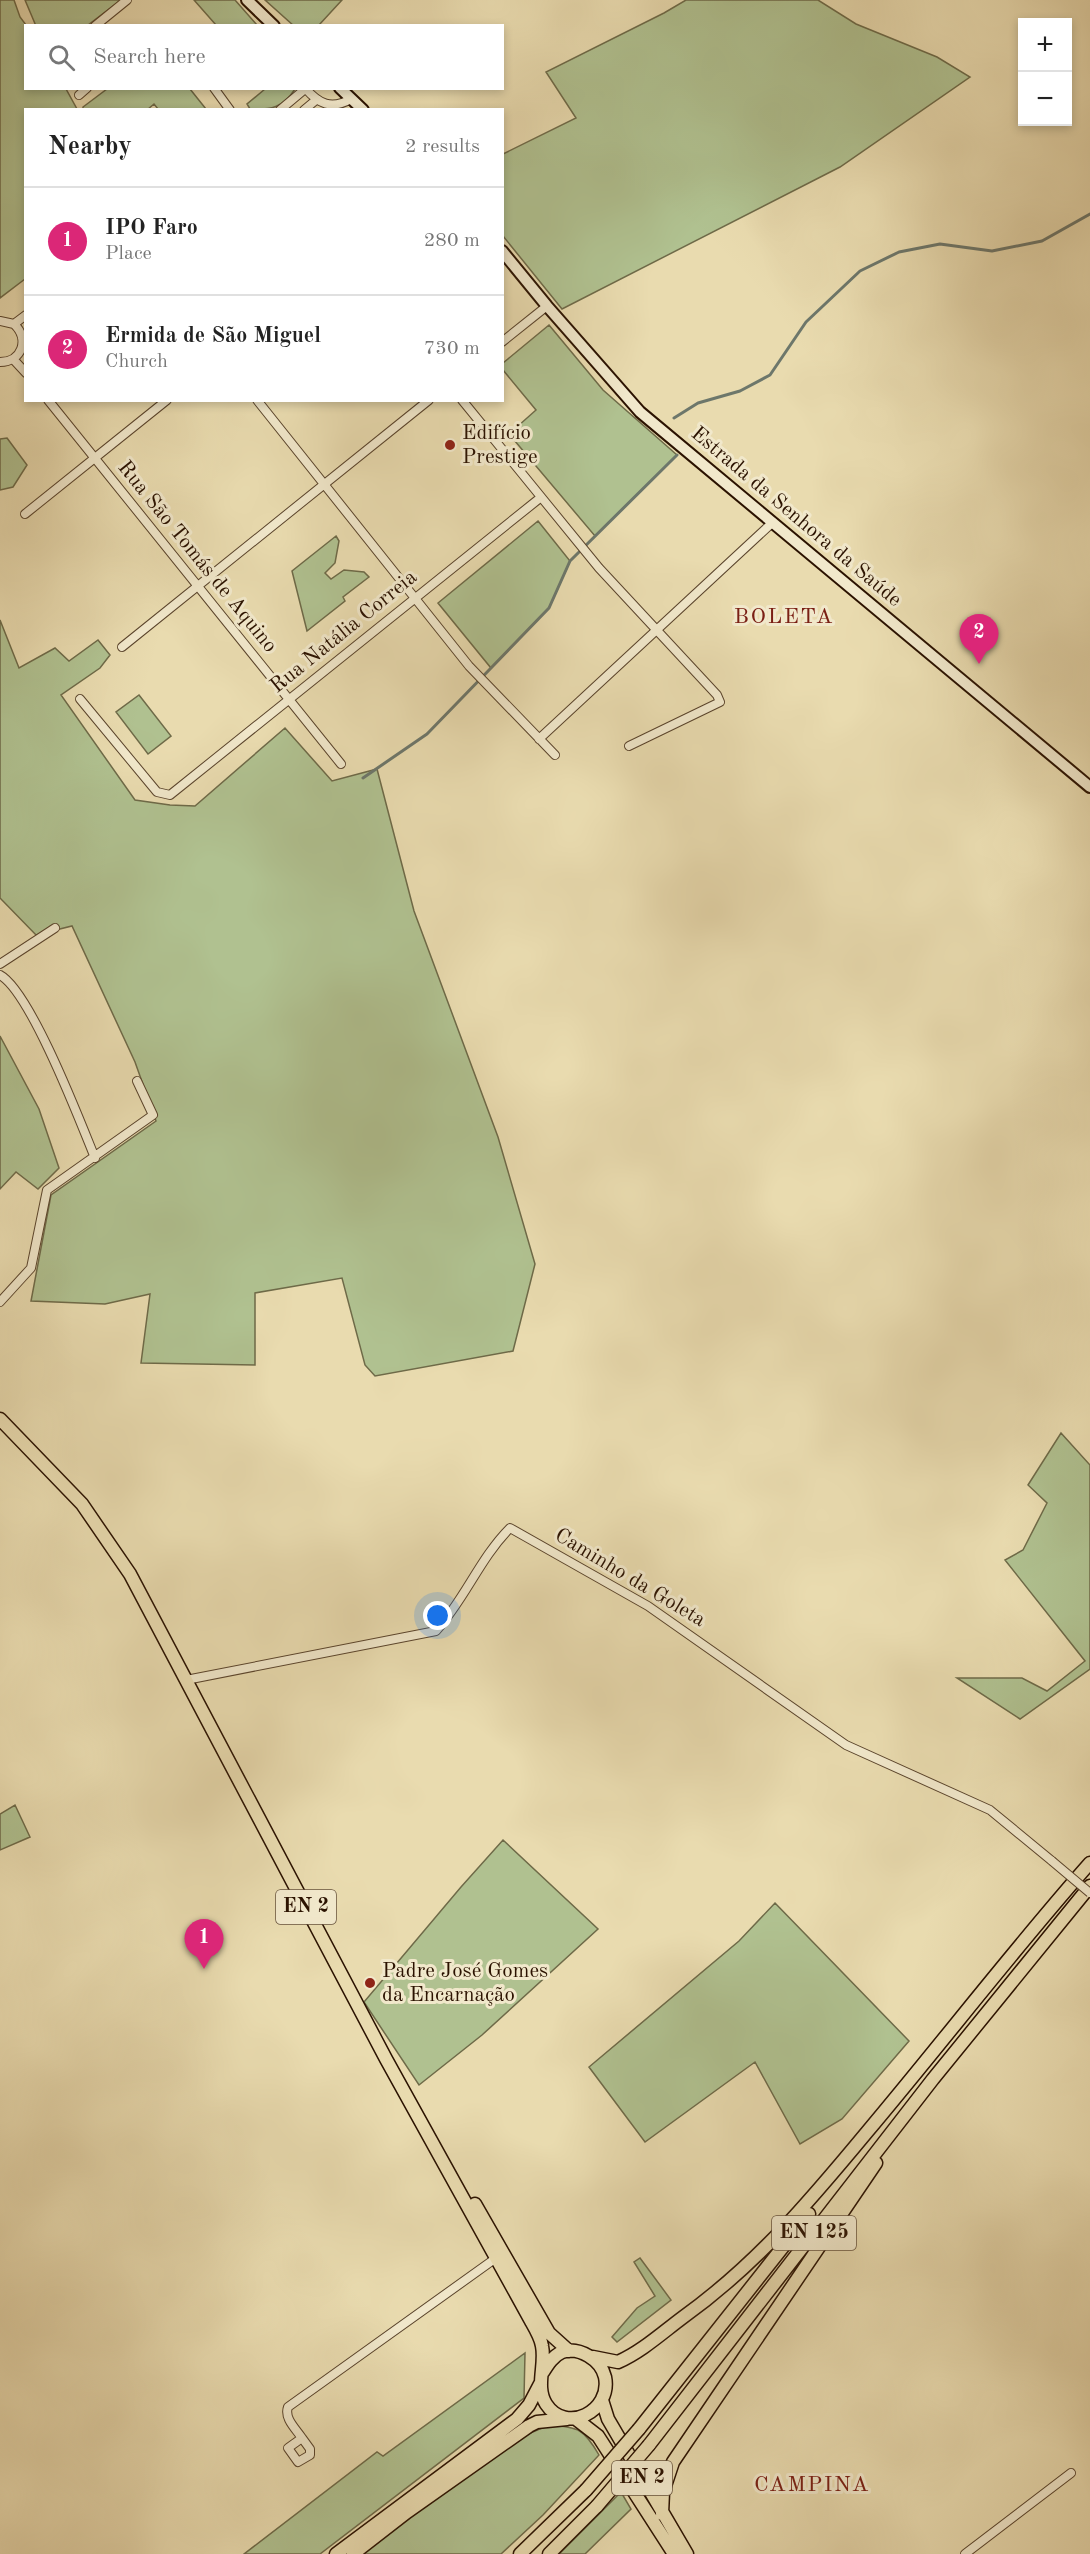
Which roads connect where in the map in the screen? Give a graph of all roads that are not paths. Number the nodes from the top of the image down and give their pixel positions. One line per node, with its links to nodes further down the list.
1 (127, 0): 3 (street)
2 (250, 2): 6 (street)
3 (105, 18): 4 (street); 5 (street)
4 (98, 24)
5 (109, 24)
6 (272, 24)
7 (85, 90): 12 (street)
8 (215, 90): 15 (street)
9 (304, 90): 16 (street)
10 (306, 90): 14 (street)
11 (342, 90): 13 (street)
12 (79, 95)
13 (351, 99): 14 (street); 18 (street)
14 (315, 100): 17 (street)
15 (229, 108)
16 (282, 108)
17 (306, 108)
18 (361, 108)
19 (504, 252): 20 (street, Estrada da Senhora da Saúde)
20 (547, 306): 25 (street); 38 (street, Estrada da Senhora da Saúde)
21 (24, 316): 23 (street)
22 (0, 321): 23 (street)
23 (14, 324): 24 (street)
24 (24, 334): 26 (street)
25 (504, 340)
26 (14, 359): 27 (street); 28 (street)
27 (0, 362)
28 (24, 372)
29 (50, 402): 34 (street, Rua São Tomás de Aquino)
30 (165, 402): 34 (street)
31 (259, 402): 35 (street)
32 (427, 402): 35 (street)
33 (464, 402): 36 (street)
34 (95, 458): 37 (street); 39 (street, Rua São Tomás de Aquino)
35 (325, 484): 39 (street); 40 (street)
36 (540, 498): 40 (street, Rua Natália Correia); 41 (street)
37 (25, 514)
38 (773, 522): 41 (street); 49 (street, Estrada da Senhora da Saúde)
39 (198, 586): 42 (street); 44 (street, Rua São Tomás de Aquino)
40 (415, 598): 44 (street, Rua Natália Correia); 45 (street)
41 (656, 630): 45 (street); 46 (street)
42 (122, 647)
43 (80, 699): 44 (street, Rua Natália Correia)
44 (289, 700): 48 (street, Rua São Tomás de Aquino)
45 (540, 739): 47 (street)
46 (629, 746)
47 (555, 755)
48 (341, 764)
49 (1090, 787)
50 (55, 928): 51 (street)
51 (0, 964)
52 (0, 975): 54 (street)
53 (137, 1081): 54 (street)
54 (95, 1158): 55 (street)
55 (0, 1302)
56 (0, 1419): 57 (main road, EN 2)
57 (186, 1680): 60 (street, Caminho da Goleta, bridge); 63 (main road, EN 2)
58 (1090, 1863): 62 (main road, EN 125)
59 (1090, 1886): 61 (main road, EN 125)
60 (1090, 1893)
61 (979, 2021): 71 (main road); 75 (main road, EN 125, bridge)
62 (906, 2086): 65 (main road); 74 (main road, EN 125, bridge)
63 (416, 2112): 64 (main road, EN 2); 65 (main road, EN 2)
64 (496, 2258): 66 (main road, EN 2); 69 (street)
65 (574, 2352): 66 (main road); 67 (main road, EN 2)
66 (541, 2378): 68 (main road, EN 2); 72 (main road)
67 (602, 2400): 68 (main road); 71 (main road, EN 2)
68 (572, 2419): 73 (main road); 76 (main road, EN 2)
69 (302, 2438)
70 (1071, 2473): 78 (street)
71 (662, 2514): 77 (main road, EN 2)
72 (336, 2554)
73 (353, 2554)
74 (520, 2554)
75 (550, 2554)
76 (674, 2554)
77 (687, 2554)
78 (965, 2554)

